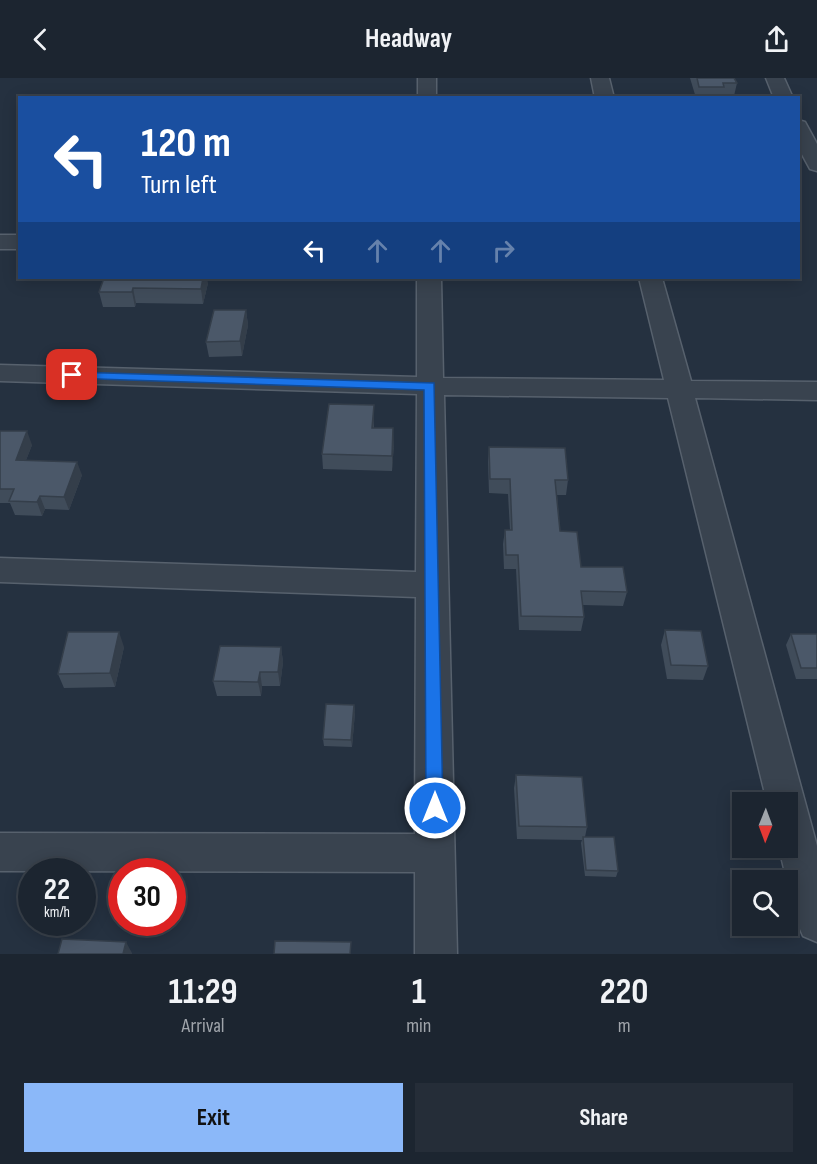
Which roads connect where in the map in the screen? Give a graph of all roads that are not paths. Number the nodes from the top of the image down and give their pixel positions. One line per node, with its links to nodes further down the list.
1 (427, 78): 4 (street)
2 (600, 78): 5 (street)
3 (775, 78): 6 (street)
4 (427, 96)
5 (604, 96)
6 (783, 96)
7 (800, 130): 8 (street)
8 (817, 165)
9 (0, 242): 10 (street)
10 (18, 242)
11 (429, 279): 14 (street)
12 (651, 279): 15 (street)
13 (0, 373): 14 (street)
14 (430, 386): 15 (street); 18 (street)
15 (680, 389): 16 (street); 19 (street)
16 (817, 392)
17 (0, 570): 18 (street)
18 (432, 585): 22 (street)
19 (783, 792)
20 (798, 847): 23 (street)
21 (0, 852): 22 (street)
22 (435, 853): 24 (street)
23 (817, 922)
24 (436, 954)

